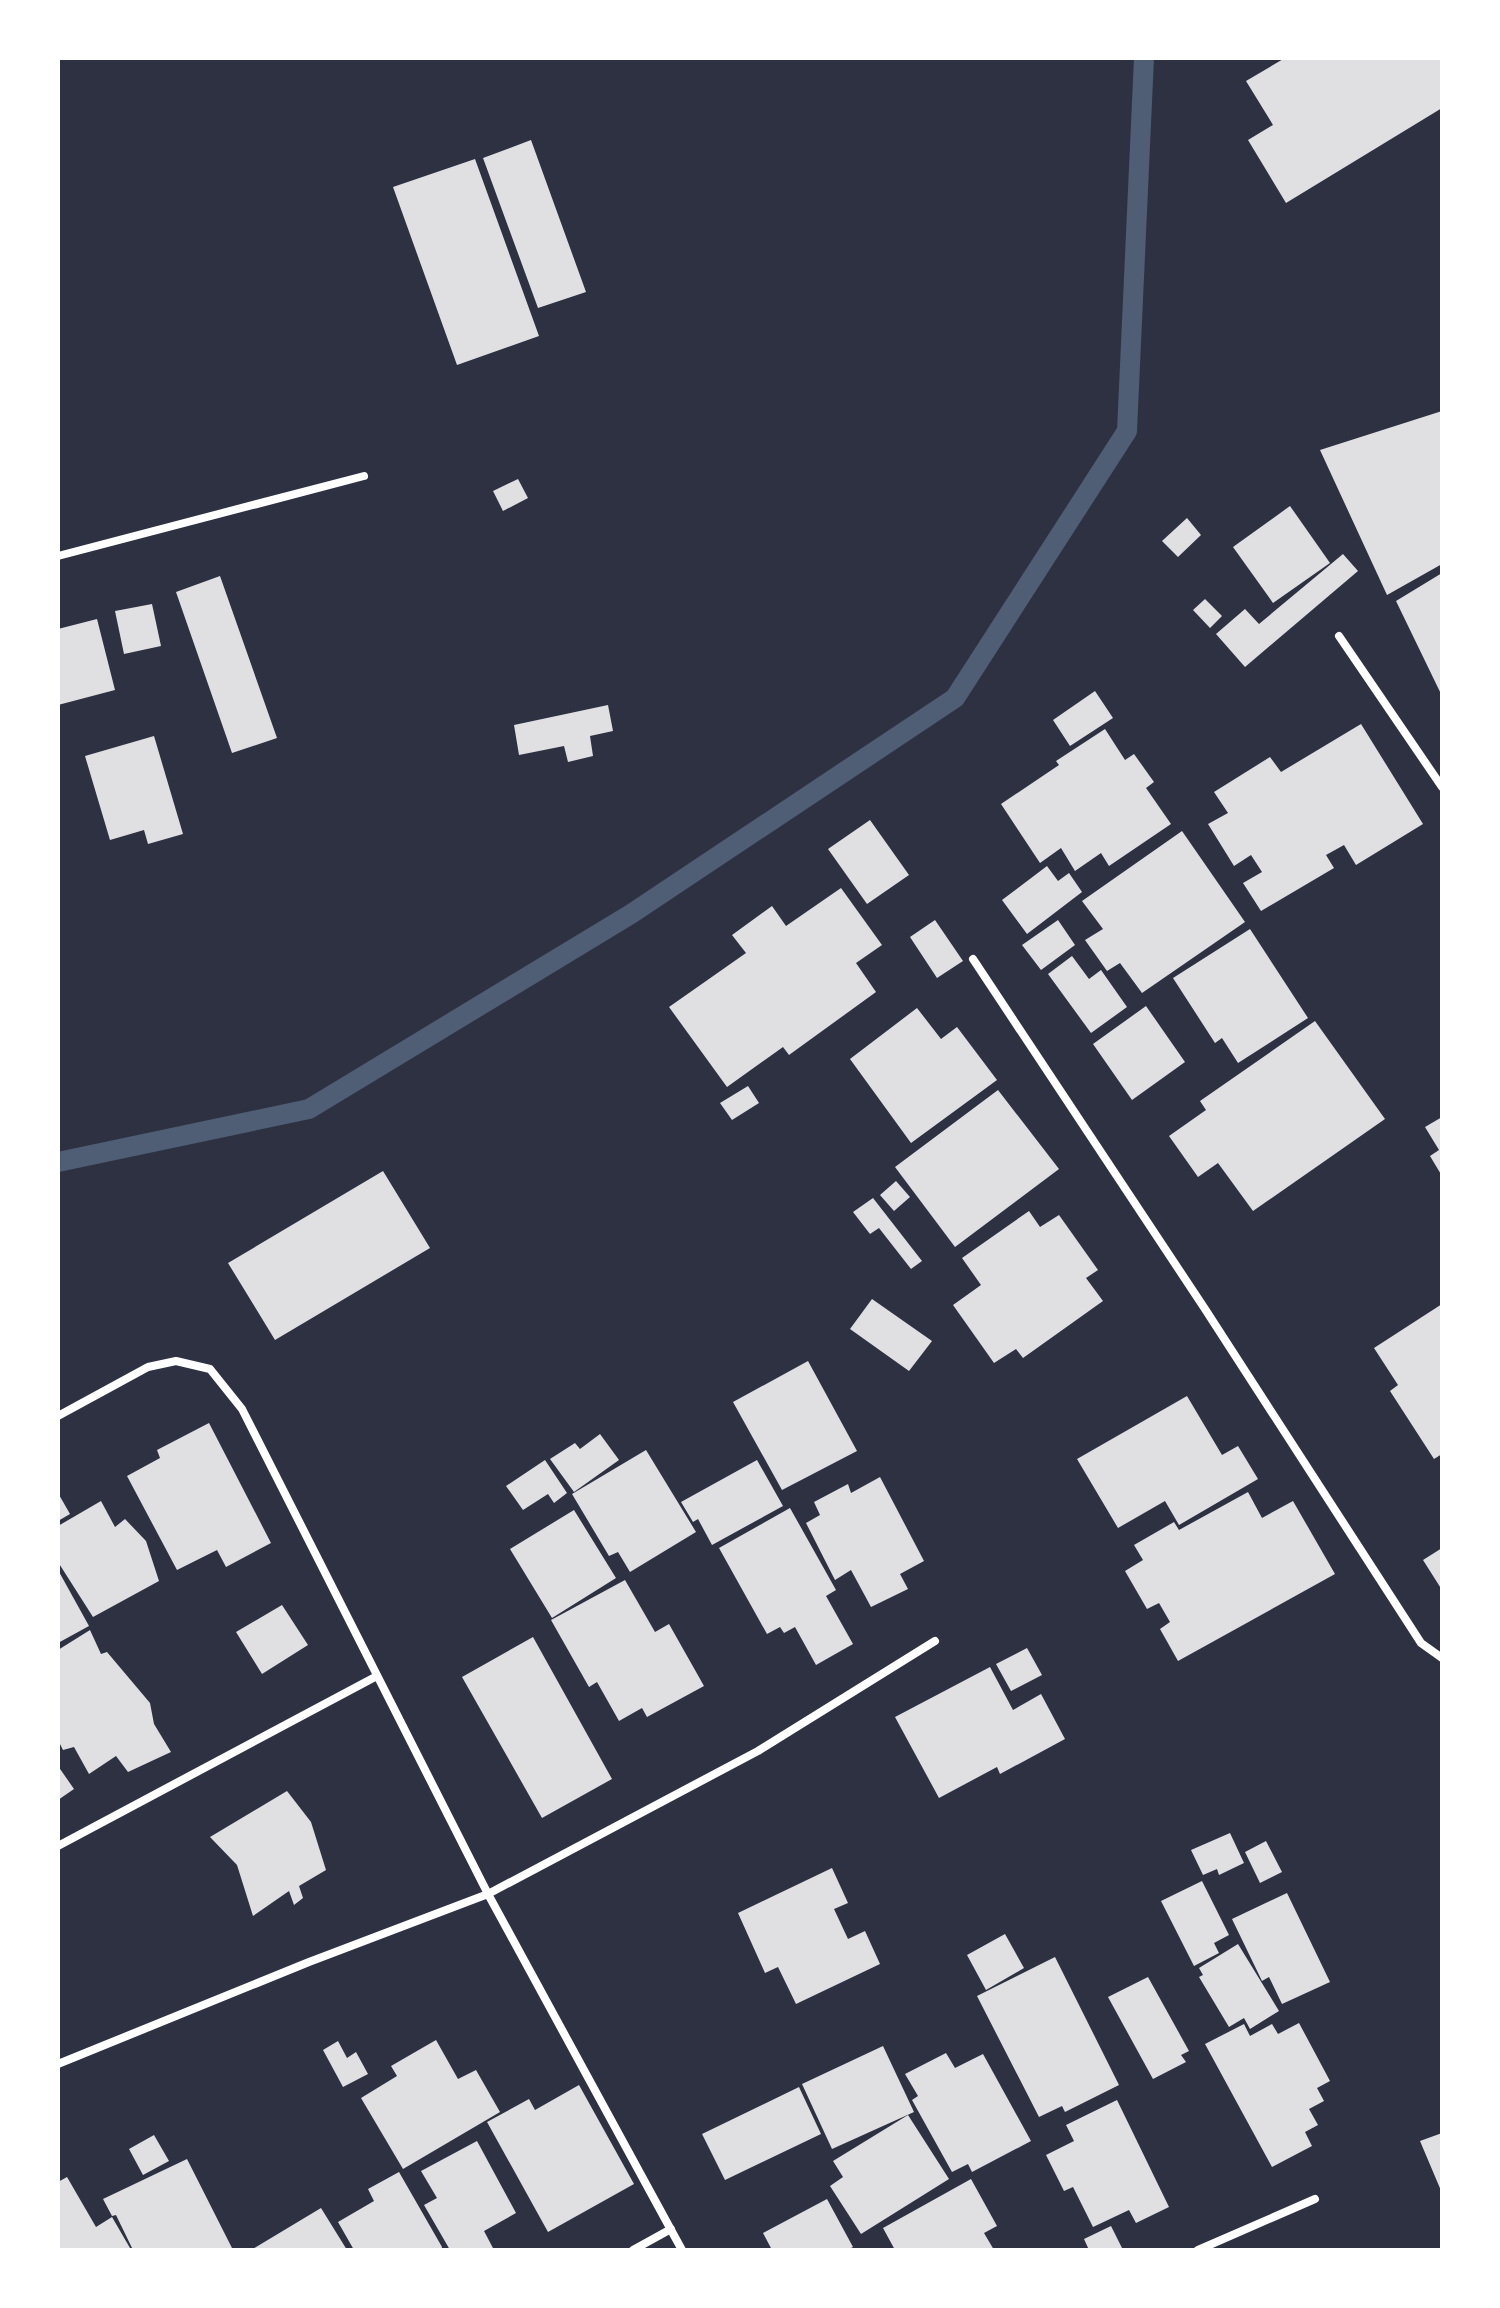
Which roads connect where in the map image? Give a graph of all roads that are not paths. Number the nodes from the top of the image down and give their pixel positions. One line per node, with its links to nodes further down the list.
1 (364, 476): 2 (street)
2 (58, 556)
3 (1339, 636): 4 (street)
4 (1442, 787)
5 (973, 959): 8 (street)
6 (58, 1416): 9 (street)
7 (935, 1641): 11 (street)
8 (1442, 1658)
9 (377, 1676): 10 (street); 11 (street)
10 (58, 1846)
11 (488, 1894): 12 (street); 14 (street)
12 (58, 2064)
13 (1315, 2199): 17 (street)
14 (671, 2229): 15 (street); 16 (street)
15 (633, 2250)
16 (682, 2250)
17 (1198, 2250)

